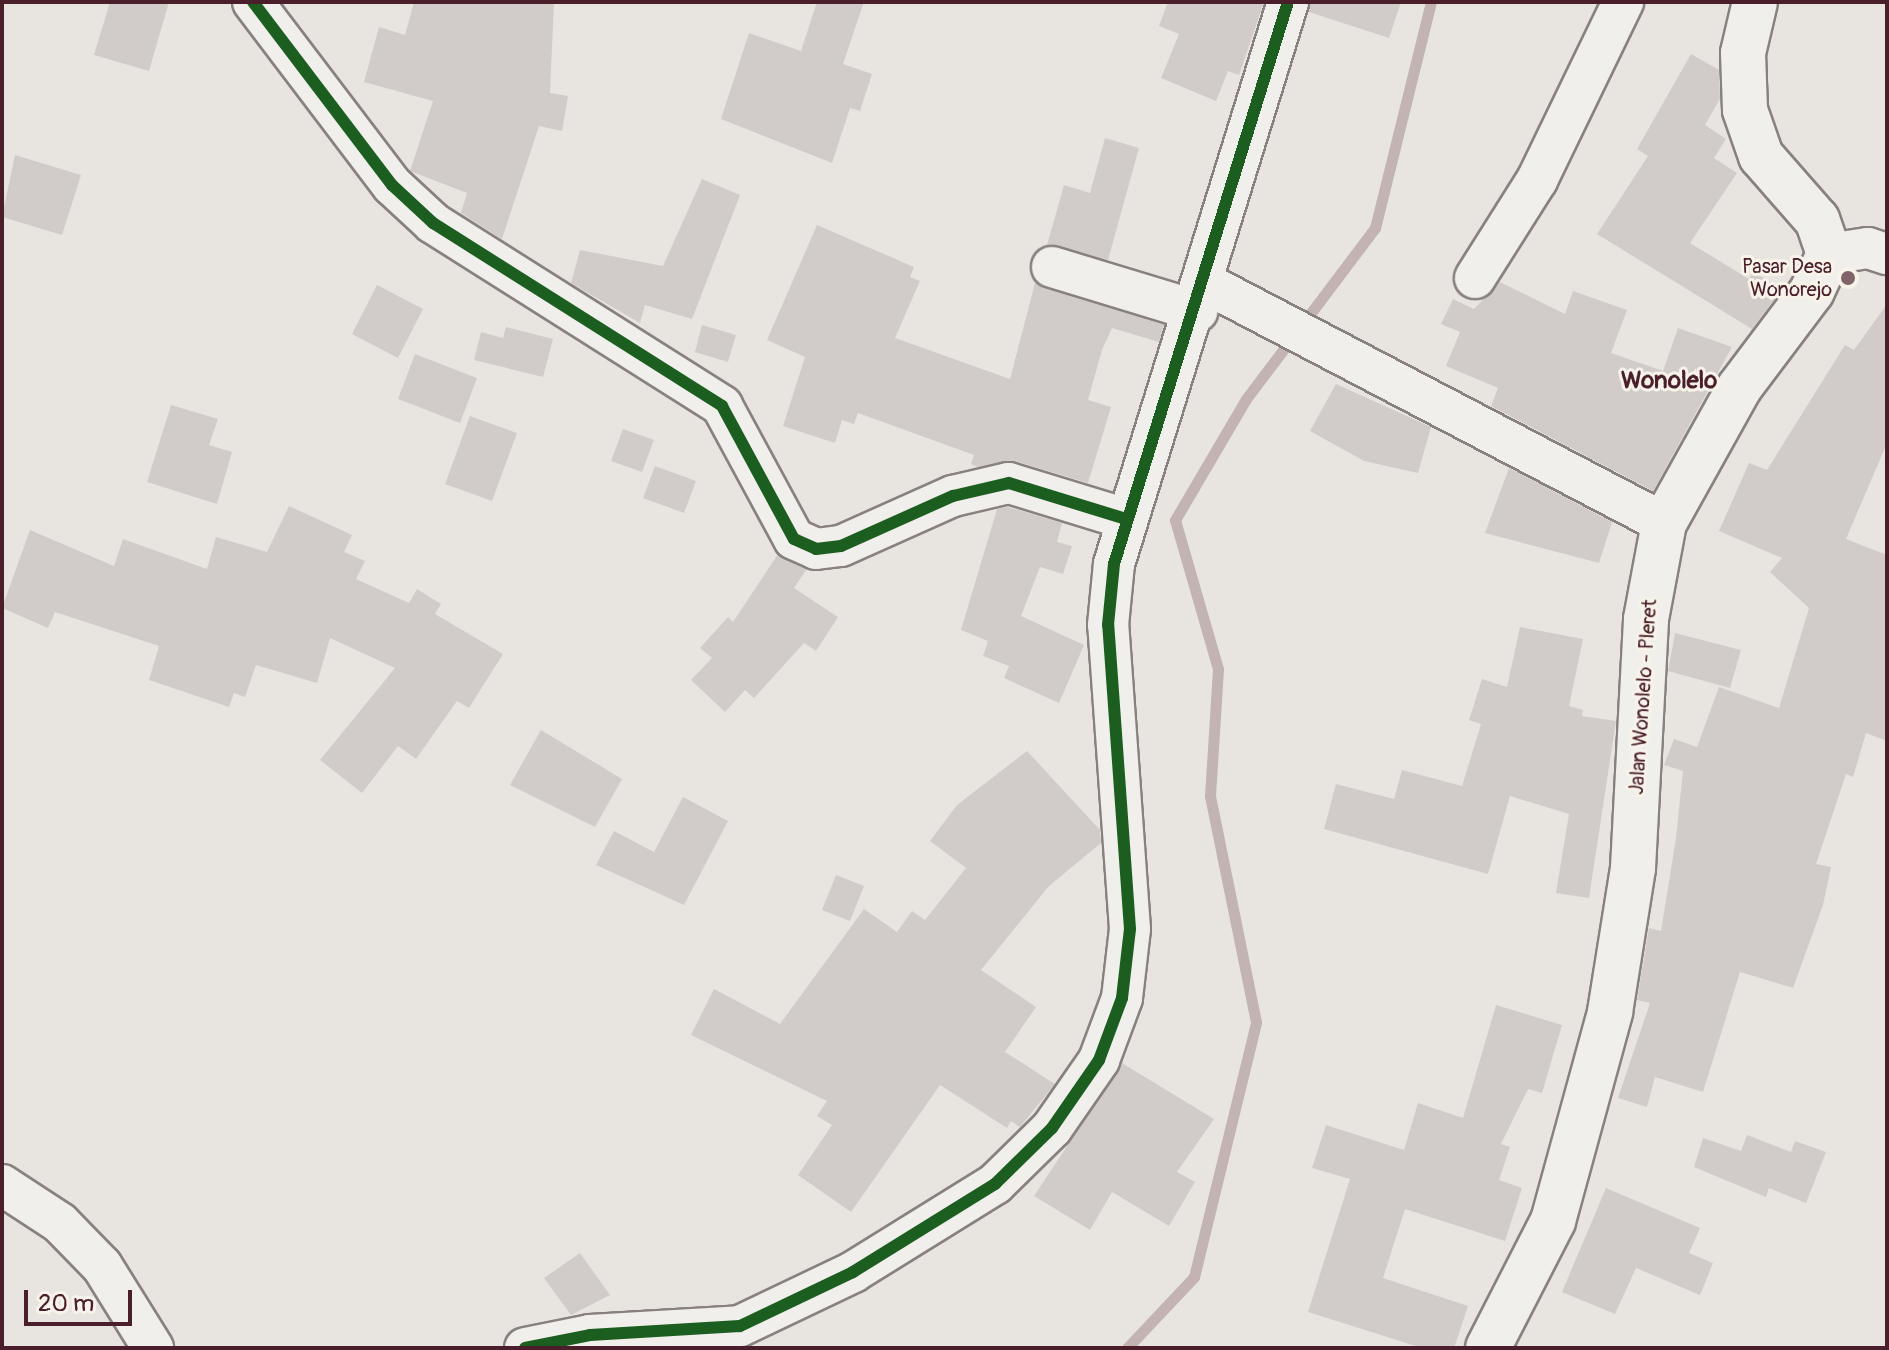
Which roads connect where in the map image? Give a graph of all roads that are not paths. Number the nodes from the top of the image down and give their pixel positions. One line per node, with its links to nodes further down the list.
1 (253, 2): 10 (street)
2 (1288, 2): 9 (street)
3 (1623, 2): 8 (street)
4 (1755, 2): 5 (main road)
5 (1829, 254): 6 (street); 11 (main road, Jalan Wonolelo - Pleret)
6 (1887, 254)
7 (1052, 267): 9 (street)
8 (1475, 278)
9 (1202, 298): 10 (street); 11 (street)
10 (1123, 518): 14 (street)
11 (1664, 523): 15 (main road, Jalan Wonolelo - Pleret)
12 (2, 1185): 13 (street)
13 (153, 1348)
14 (525, 1348)
15 (1488, 1348)

